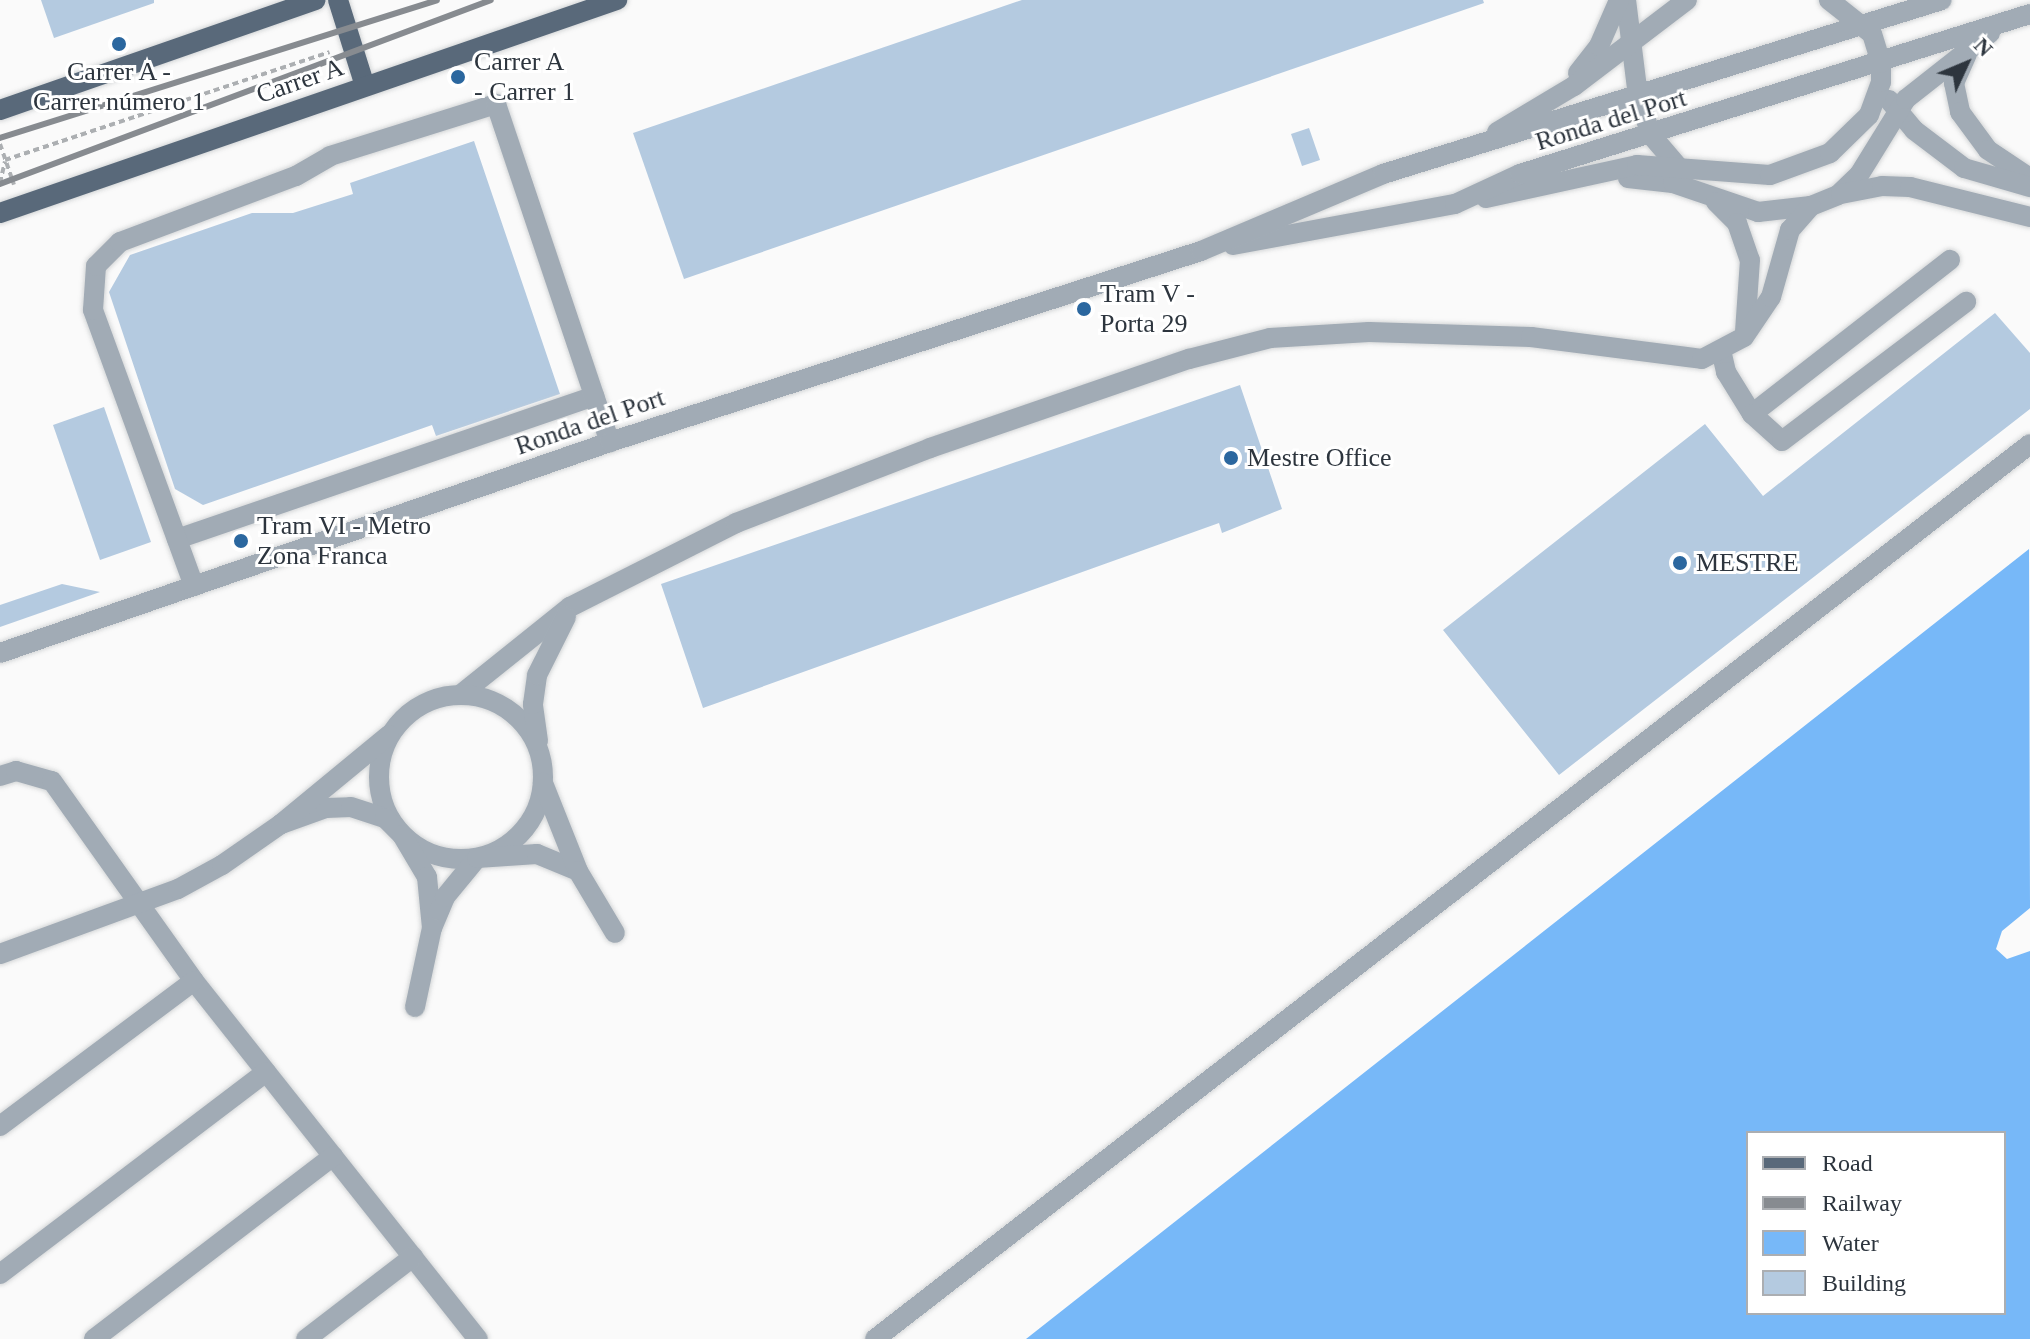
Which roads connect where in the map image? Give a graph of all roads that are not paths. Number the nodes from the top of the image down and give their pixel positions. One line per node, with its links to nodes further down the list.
1 (315, 0): 18 (main road)
2 (338, 0): 14 (main road)
3 (617, 0): 14 (main road, Carrer A)
4 (1619, 0): 16 (street)
5 (1626, 0): 11 (street)
6 (1687, 0): 11 (street)
7 (1829, 0): 10 (street)
8 (1942, 0): 10 (street, Ronda del Port)
9 (2030, 14): 12 (street); 13 (street, Ronda del Port)
10 (1863, 25): 13 (street); 15 (street, Ronda del Port)
11 (1629, 42): 15 (street); 16 (street)
12 (1974, 43): 17 (street); 22 (street)
13 (1881, 72): 17 (street); 19 (street, Ronda del Port); 21 (street)
14 (365, 86): 29 (main road, Carrer A)
15 (1638, 96): 19 (street); 20 (street, Ronda del Port)
16 (1547, 102): 20 (street)
17 (1896, 109): 24 (street); 26 (street)
18 (0, 110)
19 (1651, 135): 21 (street); 27 (street, Ronda del Port)
20 (1470, 148): 31 (street, Ronda del Port)
21 (1676, 166): 23 (street); 25 (street)
22 (2030, 178)
23 (1575, 180): 25 (street); 27 (street)
24 (2030, 187)
25 (1706, 194): 28 (street); 34 (street)
26 (1838, 195): 28 (street); 30 (street)
27 (1455, 204): 31 (street, Ronda del Port)
28 (1811, 206): 34 (street)
29 (0, 213)
30 (2030, 217)
31 (1201, 251): 38 (street, Ronda del Port)
32 (1950, 260): 37 (street)
33 (1966, 302): 37 (street)
34 (1744, 337): 35 (street)
35 (1721, 350): 37 (street); 42 (street)
36 (594, 396): 38 (street); 40 (street); 40 (street)
37 (1752, 414)
38 (610, 442): 41 (street, Ronda del Port)
39 (2030, 444): 67 (street)
40 (177, 539): 41 (street)
41 (194, 586): 43 (street, Ronda del Port)
42 (589, 595): 44 (street); 46 (street)
43 (0, 653)
44 (460, 695): 45 (street); 46 (street)
45 (390, 735): 49 (street); 50 (street)
46 (540, 756): 48 (street)
47 (0, 776): 53 (street)
48 (543, 783): 51 (street); 52 (street)
49 (281, 824): 50 (street); 53 (street)
50 (402, 835): 51 (street); 54 (street)
51 (477, 858): 52 (street); 54 (street)
52 (578, 871): 55 (street)
53 (143, 903): 56 (street); 57 (street)
54 (432, 928): 58 (street)
55 (615, 933)
56 (0, 954)
57 (194, 981): 59 (street); 60 (street)
58 (415, 1007)
59 (266, 1072): 61 (street); 63 (street)
60 (0, 1126)
61 (333, 1156): 62 (street); 64 (street)
62 (413, 1257): 65 (street); 66 (street)
63 (0, 1274)
64 (94, 1339)
65 (306, 1339)
66 (478, 1339)
67 (875, 1339)

